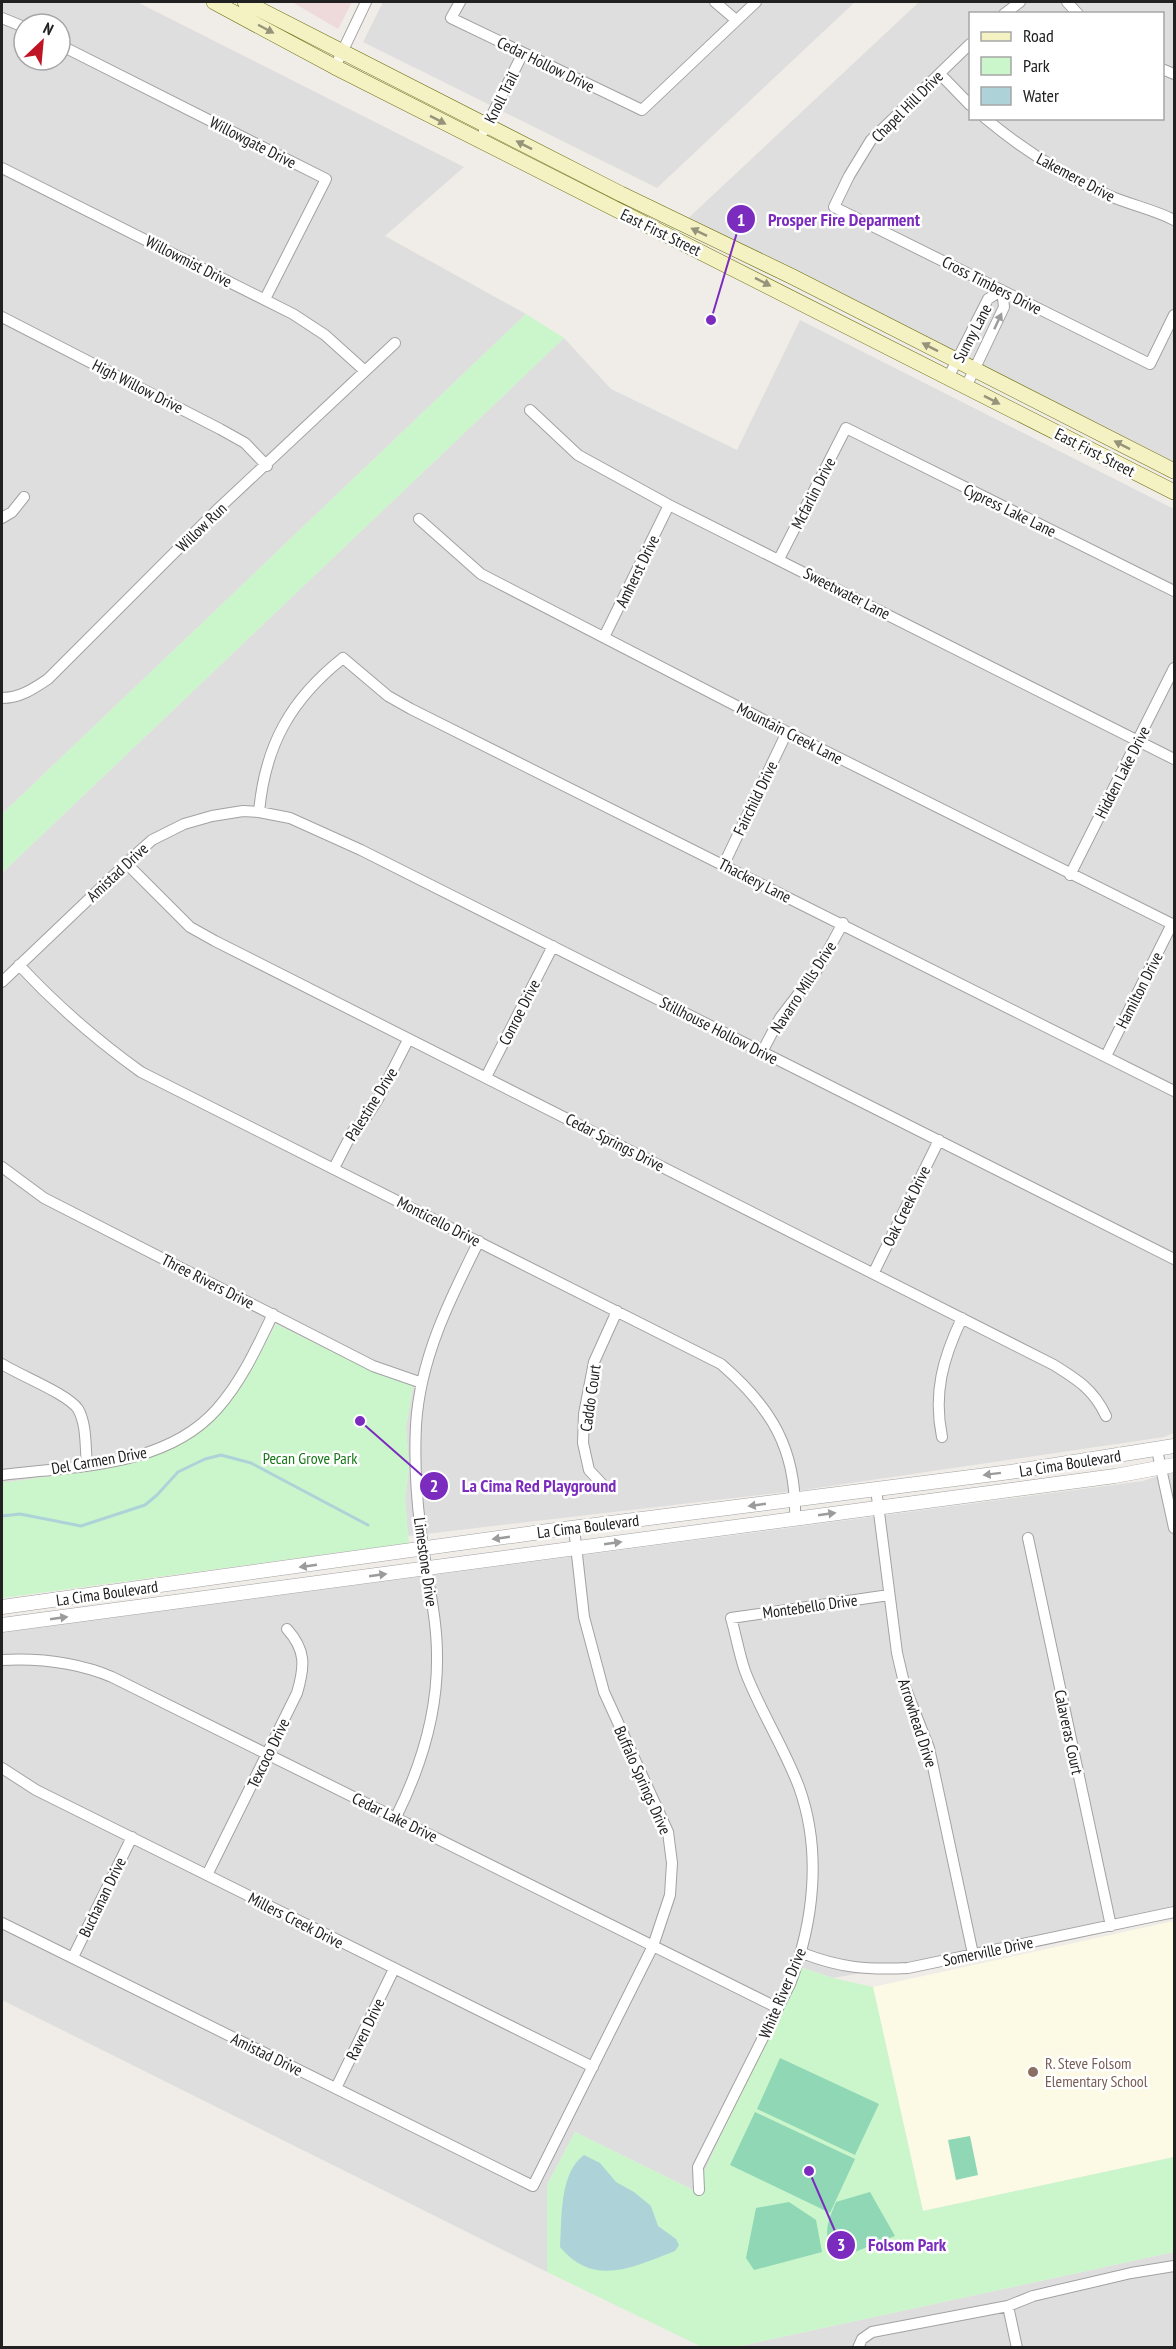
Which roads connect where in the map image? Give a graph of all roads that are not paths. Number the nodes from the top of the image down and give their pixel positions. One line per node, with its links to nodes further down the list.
1 (214, 2): 14 (main road, East First Street, one-way to 14)
2 (245, 2): 12 (main road, East First Street)
3 (366, 2): 12 (street)
4 (459, 2): 13 (street, Cedar Hollow Drive)
5 (715, 2): 9 (street)
6 (756, 2): 9 (street)
7 (1020, 2): 8 (street)
8 (1007, 12)
9 (736, 20): 13 (street, Cedar Hollow Drive)
10 (969, 45): 15 (street, Chapel Hill Drive)
11 (72, 51): 30 (street, Willowgate Drive)
12 (342, 52): 14 (street); 18 (main road, East First Street)
13 (523, 53): 18 (street, Knoll Trail)
14 (335, 67): 19 (main road, East First Street, one-way to 19)
15 (940, 74): 16 (street); 22 (street, Chapel Hill Drive)
16 (969, 104)
17 (987, 120): 24 (street, Lakemere Drive)
18 (487, 125): 19 (street, Knoll Trail); 21 (main road, East First Street, one-way to 18)
19 (479, 140): 23 (main road, East First Street)
20 (2, 168): 30 (street, Willowmist Drive)
21 (621, 194): 23 (main road); 25 (main road, East First Street, one-way to 21)
22 (834, 207): 28 (street, Cross Timbers Drive)
23 (614, 209): 26 (main road, East First Street)
24 (1174, 220)
25 (733, 248): 26 (main road); 27 (main road, East First Street)
26 (726, 263): 29 (main road, East First Street, one-way to 29)
27 (792, 278): 29 (main road); 34 (main road, East First Street, one-way to 27)
28 (1002, 290): 31 (street, Cross Timbers Drive); 34 (street, Sunny Lane); 35 (street, Sunny Lane, one-way to 28)
29 (785, 293): 37 (main road, East First Street)
30 (266, 299): 36 (street, Willowmist Drive)
31 (1174, 315)
32 (2, 317): 41 (street, High Willow Drive)
33 (395, 343): 36 (street, Willow Run)
34 (957, 360): 35 (main road, East First Street); 37 (street, Sunny Lane)
35 (975, 369): 38 (street, Sunny Lane); 42 (main road, East First Street, one-way to 35)
36 (365, 371): 41 (street, Willow Run)
37 (948, 378): 38 (main road, East First Street)
38 (966, 387): 43 (main road, East First Street, one-way to 43)
39 (531, 410): 45 (street, Sweetwater Lane)
40 (846, 428): 48 (street, Mcfarlin Drive); 49 (street, Cypress Lake Lane)
41 (267, 466): 52 (street, Willow Run)
42 (1174, 471)
43 (1174, 492)
44 (24, 497): 46 (street)
45 (669, 505): 48 (street, Sweetwater Lane); 50 (street, Amherst Drive)
46 (2, 518)
47 (419, 519): 50 (street, Mountain Creek Lane)
48 (779, 559): 54 (street, Sweetwater Lane)
49 (1174, 591)
50 (604, 637): 53 (street, Mountain Creek Lane)
51 (1174, 668): 54 (street, Hidden Lake Drive)
52 (2, 698)
53 (787, 732): 58 (street, Fairchild Drive); 59 (street, Mountain Creek Lane)
54 (1138, 741): 55 (street, Sweetwater Lane); 59 (street, Hidden Lake Drive)
55 (1174, 759)
56 (259, 812): 57 (street, Amistad Drive); 58 (street, Thackery Lane); 62 (street, Stillhouse Hollow Drive)
57 (126, 863): 63 (street, Amistad Drive); 65 (street, Cedar Springs Drive)
58 (724, 864): 60 (street, Thackery Lane)
59 (1070, 876): 61 (street, Mountain Creek Lane)
60 (843, 923): 66 (street, Navarro Mills Drive); 67 (street, Thackery Lane)
61 (1173, 924): 67 (street, Hamilton Drive)
62 (553, 946): 66 (street, Stillhouse Hollow Drive); 68 (street, Conroe Drive)
63 (19, 965): 64 (street, Amistad Drive); 72 (street, Monticello Drive)
64 (2, 982)
65 (408, 1040): 68 (street, Cedar Springs Drive); 72 (street, Palestine Drive)
66 (762, 1052): 70 (street, Stillhouse Hollow Drive)
67 (1106, 1056): 69 (street, Thackery Lane)
68 (486, 1077): 75 (street, Cedar Springs Drive)
69 (1174, 1091)
70 (939, 1140): 74 (street, Stillhouse Hollow Drive); 75 (street, Oak Creek Drive)
71 (2, 1167): 77 (street, Three Rivers Drive)
72 (334, 1168): 73 (street, Monticello Drive)
73 (479, 1241): 76 (street, Monticello Drive); 80 (street, Limestone Drive)
74 (1174, 1259)
75 (874, 1272): 78 (street, Cedar Springs Drive)
76 (617, 1311): 88 (street, Caddo Court); 90 (street, Monticello Drive)
77 (273, 1314): 80 (street, Three Rivers Drive); 85 (street, Del Carmen Drive)
78 (962, 1318): 81 (street, Cedar Springs Drive); 82 (street)
79 (2, 1364): 85 (street)
80 (422, 1383): 97 (street, Limestone Drive)
81 (1106, 1416)
82 (942, 1437)
83 (1174, 1446): 84 (street, La Cima Boulevard)
84 (1157, 1450): 86 (street); 89 (street, La Cima Boulevard, one-way to 89)
85 (87, 1464): 87 (street, Del Carmen Drive)
86 (1168, 1466): 91 (street, La Cima Boulevard); 94 (street)
87 (2, 1475)
88 (602, 1484)
89 (876, 1489): 90 (street, La Cima Boulevard); 91 (street, Arrowhead Drive)
90 (795, 1500): 92 (street, Monticello Drive); 93 (street, La Cima Boulevard, one-way to 93)
91 (879, 1507): 92 (street, La Cima Boulevard, one-way to 91); 99 (street, Arrowhead Drive)
92 (795, 1519): 96 (street, La Cima Boulevard, one-way to 92)
93 (574, 1528): 96 (street, Buffalo Springs Drive); 97 (street, La Cima Boulevard, one-way to 97)
94 (1174, 1528)
95 (1028, 1538): 112 (street, Calaveras Court)
96 (575, 1548): 98 (street, La Cima Boulevard); 113 (street, Buffalo Springs Drive)
97 (424, 1549): 98 (street, Limestone Drive); 100 (street, La Cima Boulevard, one-way to 100)
98 (428, 1568): 102 (street, La Cima Boulevard, one-way to 98); 107 (street, Limestone Drive)
99 (889, 1595): 101 (street, Montebello Drive); 115 (street, Arrowhead Drive)
100 (2, 1607)
101 (731, 1618): 114 (street, White River Drive)
102 (2, 1625)
103 (287, 1629): 105 (street, Texcoco Drive)
104 (2, 1660): 105 (street, Cedar Lake Drive)
105 (267, 1754): 107 (street, Cedar Lake Drive); 109 (street, Texcoco Drive)
106 (2, 1768): 108 (street, Millers Creek Drive)
107 (396, 1817): 113 (street, Cedar Lake Drive)
108 (132, 1837): 109 (street, Millers Creek Drive); 116 (street, Buchanan Drive)
109 (207, 1875): 117 (street, Millers Creek Drive)
110 (1174, 1912): 112 (street, Somerville Drive)
111 (2, 1923): 116 (street, Amistad Drive)
112 (1111, 1926): 115 (street, Somerville Drive)
113 (653, 1946): 118 (street, Cedar Lake Drive); 119 (street, Buffalo Springs Drive)
114 (802, 1953): 115 (street, Somerville Drive); 118 (street, White River Drive)
115 (973, 1954)
116 (73, 1957): 120 (street, Amistad Drive)
117 (394, 1969): 119 (street, Millers Creek Drive); 120 (street, Raven Drive)
118 (778, 2008): 122 (street, White River Drive)
119 (592, 2067): 121 (street, Buffalo Springs Drive)
120 (336, 2088): 121 (street, Amistad Drive)
121 (533, 2186)
122 (699, 2190)
123 (1174, 2266): 124 (street)
124 (1008, 2306): 125 (street); 126 (street)
125 (858, 2348)
126 (1017, 2348)

